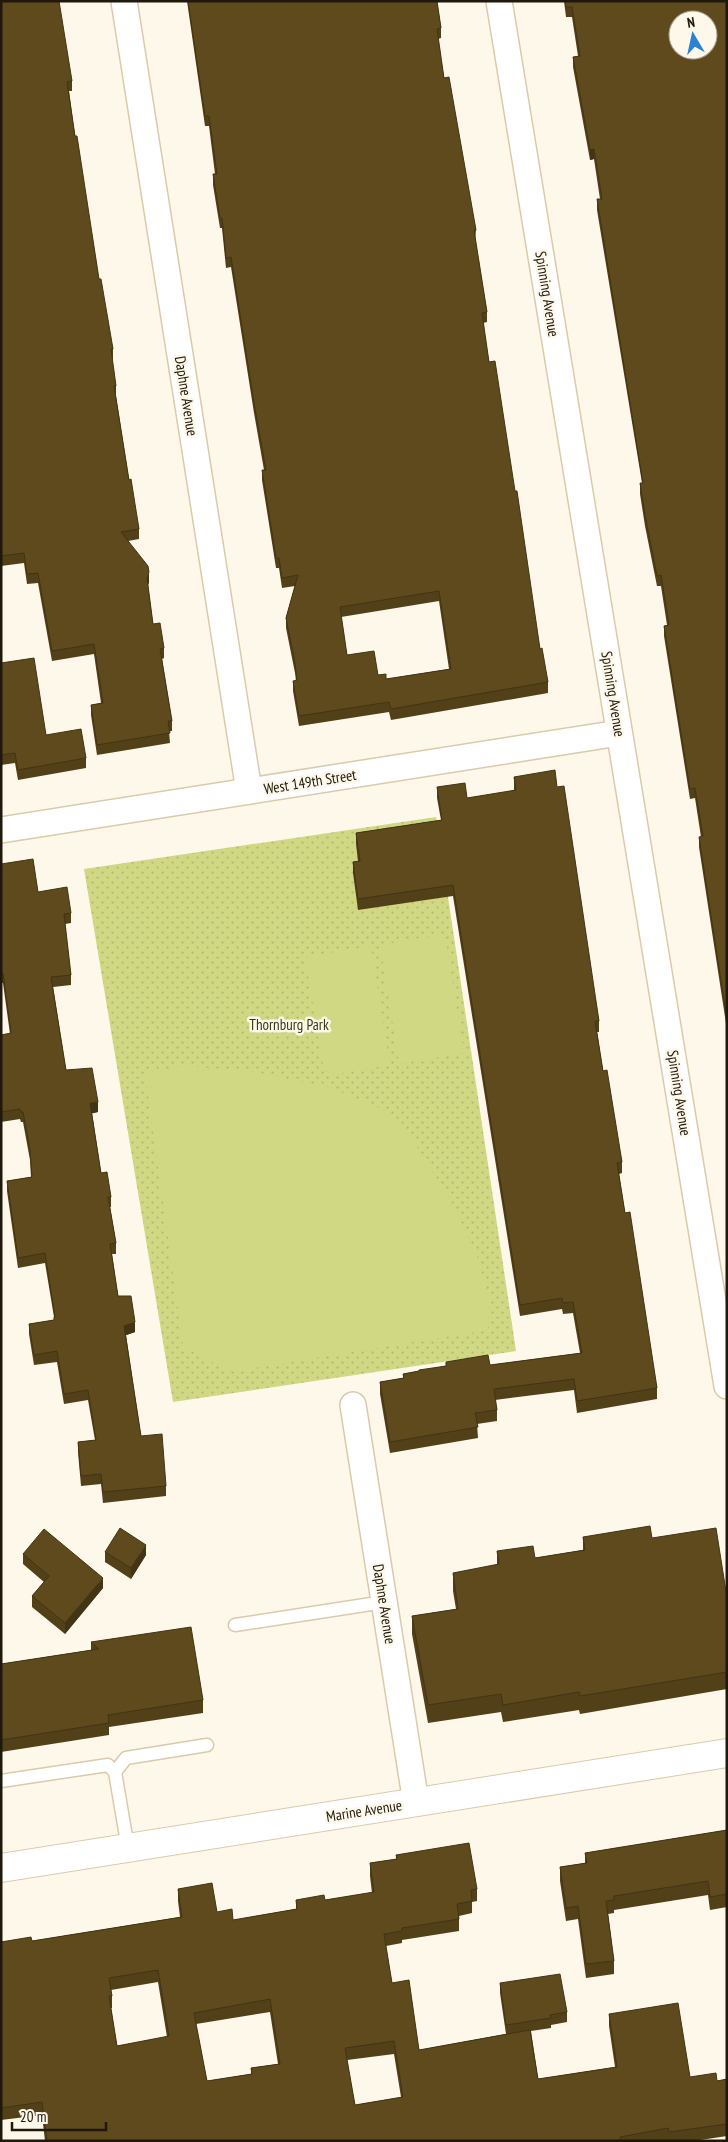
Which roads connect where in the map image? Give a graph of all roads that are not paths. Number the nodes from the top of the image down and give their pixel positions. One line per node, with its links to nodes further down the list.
1 (124, 1): 4 (street, Daphne Avenue)
2 (499, 1): 3 (street, Spinning Avenue)
3 (619, 733): 4 (street, West 149th Street); 6 (street, Spinning Avenue)
4 (249, 791): 5 (street, West 149th Street)
5 (1, 830)
6 (727, 1386)
7 (352, 1405): 8 (street, Daphne Avenue)
8 (384, 1602): 9 (lane); 14 (street, Daphne Avenue)
9 (235, 1625)
10 (207, 1745): 12 (lane)
11 (727, 1753): 14 (main road, Marine Avenue)
12 (115, 1772): 13 (lane); 15 (lane)
13 (1, 1782)
14 (416, 1803): 15 (main road, Marine Avenue)
15 (128, 1848): 16 (main road, Marine Avenue)
16 (1, 1868)

